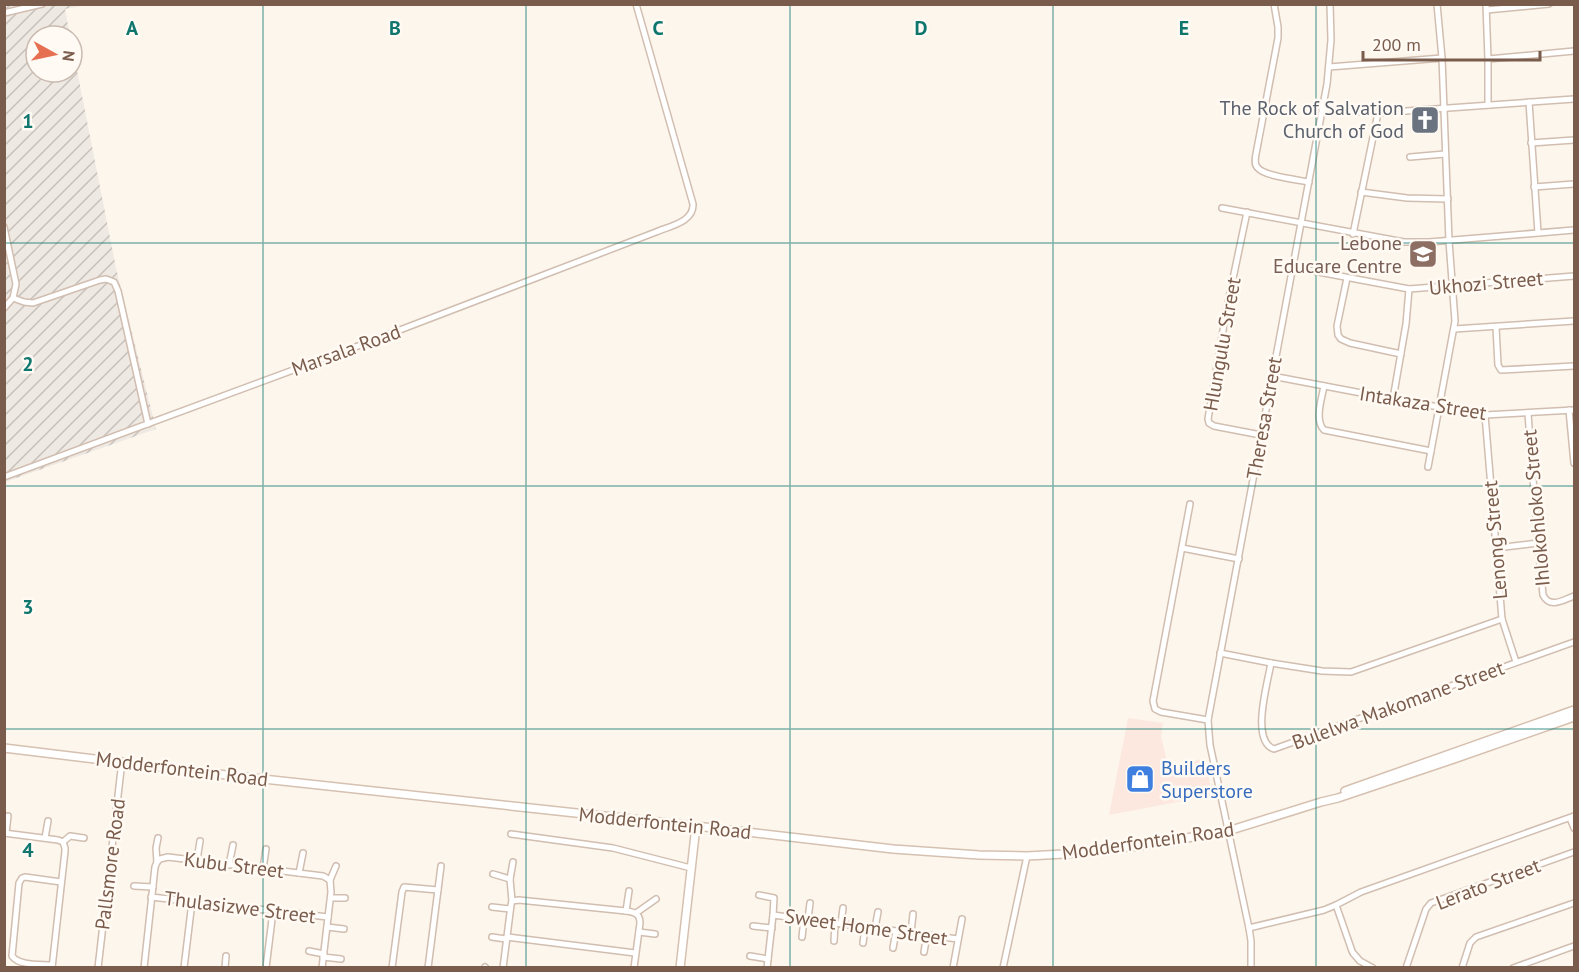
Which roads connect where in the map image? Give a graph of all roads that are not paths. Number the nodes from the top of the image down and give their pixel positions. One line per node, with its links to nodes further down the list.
1 (42, 4): 8 (street)
2 (636, 4): 55 (street, Marsala Road)
3 (1274, 4): 23 (street)
4 (1330, 4): 12 (street, Theresa Street)
5 (1437, 4): 10 (street)
6 (1549, 4): 7 (street)
7 (1487, 7): 11 (street)
8 (4, 13)
9 (1575, 51): 11 (street)
10 (1442, 58): 12 (street); 16 (street)
11 (1488, 58): 15 (street)
12 (1329, 67): 17 (street, Theresa Street)
13 (1575, 99): 14 (street)
14 (1529, 102): 15 (street); 20 (street)
15 (1488, 105): 16 (street)
16 (1444, 108): 18 (street); 21 (street)
17 (1322, 109): 18 (street); 23 (street, Theresa Street)
18 (1378, 113): 26 (street)
19 (1575, 140): 20 (street)
20 (1532, 143): 25 (street)
21 (1445, 154): 22 (street); 27 (street)
22 (1410, 157)
23 (1309, 182): 30 (street, Theresa Street)
24 (1575, 184): 25 (street)
25 (1534, 187): 33 (street)
26 (1361, 192): 27 (street); 34 (street)
27 (1448, 199): 35 (street)
28 (1222, 208): 29 (street)
29 (1246, 212): 30 (street); 56 (street, Hlungulu Street)
30 (1300, 223): 34 (street); 36 (street, Theresa Street)
31 (4, 227): 41 (street)
32 (1575, 230): 33 (street)
33 (1538, 233): 35 (street)
34 (1353, 234): 35 (street)
35 (1449, 241): 39 (street)
36 (1292, 267): 38 (street, Ukhozi Street); 48 (street, Theresa Street)
37 (1575, 276): 39 (street, Ukhozi Street)
38 (1347, 278): 40 (street, Ukhozi Street); 46 (street)
39 (1452, 286): 40 (street, Ukhozi Street); 45 (street)
40 (1409, 289): 46 (street)
41 (11, 299): 42 (street); 55 (street)
42 (4, 308)
43 (1575, 321): 44 (street)
44 (1496, 327): 45 (street); 47 (street)
45 (1454, 328): 51 (street)
46 (1401, 354): 50 (street)
47 (1575, 366)
48 (1272, 376): 49 (street, Intakaza Street); 56 (street, Theresa Street)
49 (1324, 386): 50 (street, Intakaza Street); 57 (street)
50 (1393, 399): 51 (street, Intakaza Street)
51 (1440, 408): 54 (street, Intakaza Street); 57 (street)
52 (1572, 410): 53 (street, Intakaza Street); 58 (street)
53 (1528, 414): 54 (street, Intakaza Street); 62 (street, Ihlokohloko Street)
54 (1485, 415): 64 (street, Lenong Street)
55 (148, 424): 60 (street, Marsala Road)
56 (1261, 435): 65 (street, Theresa Street)
57 (1431, 451): 59 (street)
58 (1575, 463)
59 (1428, 467)
60 (4, 477)
61 (1190, 504): 63 (street)
62 (1538, 543): 64 (street); 66 (street, Ihlokohloko Street)
63 (1182, 548): 65 (street); 74 (street)
64 (1496, 548): 67 (street, Lenong Street)
65 (1239, 559): 69 (street, Theresa Street)
66 (1575, 596)
67 (1502, 619): 70 (street, Lenong Street); 71 (street)
68 (1575, 642): 70 (street, Bulelwa Makomane Street)
69 (1220, 653): 71 (street); 74 (street, Theresa Street)
70 (1516, 662): 71 (street, Bulelwa Makomane Street)
71 (1271, 663)
72 (1575, 710): 77 (main road, Modderfontein Road)
73 (1575, 717): 77 (main road, Modderfontein Road)
74 (1208, 720): 83 (street, Theresa Street)
75 (4, 748): 76 (main road, Modderfontein Road)
76 (122, 761): 81 (main road, Modderfontein Road); 165 (street, Pallsmore Road)
77 (1321, 802): 83 (main road, Modderfontein Road)
78 (8, 816): 84 (street)
79 (1572, 817): 82 (street); 122 (street)
80 (48, 821): 86 (street)
81 (696, 826): 95 (main road, Modderfontein Road); 102 (main road)
82 (1575, 828)
83 (1228, 831): 95 (main road, Modderfontein Road); 141 (street, Theresa Street)
84 (5, 833): 86 (street)
85 (511, 834): 102 (street)
86 (45, 838): 90 (street)
87 (84, 838): 90 (street)
88 (158, 838): 97 (street)
89 (200, 841): 96 (street)
90 (63, 842): 108 (street)
91 (233, 845): 99 (street)
92 (266, 849): 103 (street)
93 (1575, 852): 181 (street, Lerato Street)
94 (303, 853): 104 (street)
95 (1027, 856): 178 (street)
96 (197, 860): 97 (street, Kubu Street); 99 (street, Kubu Street)
97 (157, 862): 110 (street, Kubu Street)
98 (513, 862): 106 (street)
99 (229, 865): 103 (street, Kubu Street)
100 (336, 866): 107 (street)
101 (441, 866): 111 (street)
102 (691, 868): 175 (main road)
103 (263, 869): 104 (street, Kubu Street)
104 (299, 873): 107 (street, Kubu Street)
105 (493, 874): 106 (street)
106 (510, 879): 118 (street)
107 (330, 880): 115 (street)
108 (62, 882): 164 (street); 164 (street)
109 (135, 885): 110 (street)
110 (153, 887): 114 (street, Kubu Street)
111 (438, 890): 171 (street); 172 (street)
112 (629, 891): 127 (street)
113 (759, 895): 131 (street, Sweet Home Street)
114 (152, 897): 119 (street, Thulasizwe Street); 166 (street, Kubu Street)
115 (331, 898): 116 (street); 132 (street)
116 (345, 898)
117 (656, 900): 129 (street)
118 (512, 901): 125 (street); 127 (street)
119 (192, 902): 126 (street, Thulasizwe Street); 167 (street)
120 (810, 903): 133 (street)
121 (1575, 903): 182 (street)
122 (1336, 905): 141 (street); 180 (street)
123 (492, 907): 125 (street)
124 (843, 908): 135 (street)
125 (510, 909): 150 (street)
126 (273, 911): 132 (street, Thulasizwe Street); 169 (street)
127 (627, 911): 129 (street)
128 (878, 912): 140 (street)
129 (636, 913): 144 (street)
130 (913, 914): 145 (street)
131 (773, 915): 133 (street, Sweet Home Street); 139 (street, Sweet Home Street)
132 (328, 917): 137 (street)
133 (806, 919): 135 (street, Sweet Home Street); 149 (street)
134 (962, 919): 151 (street, Sweet Home Street)
135 (838, 923): 138 (street, Sweet Home Street); 152 (street)
136 (753, 926): 139 (street)
137 (327, 927): 142 (street); 159 (street)
138 (865, 927): 140 (street, Sweet Home Street); 153 (street)
139 (772, 928): 162 (street, Sweet Home Street)
140 (875, 928): 143 (street, Sweet Home Street)
141 (1249, 928): 179 (street, Theresa Street)
142 (344, 929)
143 (896, 931): 145 (street, Sweet Home Street); 155 (street)
144 (639, 932): 146 (street); 158 (street)
145 (910, 933): 147 (street, Sweet Home Street)
146 (655, 934)
147 (927, 935): 151 (street, Sweet Home Street); 157 (street)
148 (492, 937): 150 (street)
149 (802, 937)
150 (507, 938): 158 (street); 173 (street)
151 (958, 939): 177 (street, Sweet Home Street)
152 (834, 941)
153 (863, 944)
154 (1575, 946): 183 (street)
155 (893, 948)
156 (309, 951): 159 (street)
157 (924, 952)
158 (635, 953): 174 (street)
159 (324, 955): 163 (street); 170 (street)
160 (226, 956): 168 (street)
161 (750, 956): 162 (street)
162 (768, 958): 176 (street, Sweet Home Street)
163 (341, 959)
164 (52, 966)
165 (98, 968)
166 (144, 968)
167 (184, 968)
168 (225, 968)
169 (267, 968)
170 (322, 968)
171 (392, 968)
172 (428, 968)
173 (503, 968)
174 (634, 968)
175 (680, 968)
176 (767, 968)
177 (953, 968)
178 (1003, 968)
179 (1251, 968)
180 (1373, 968)
181 (1406, 968)
182 (1462, 968)
183 (1514, 968)

